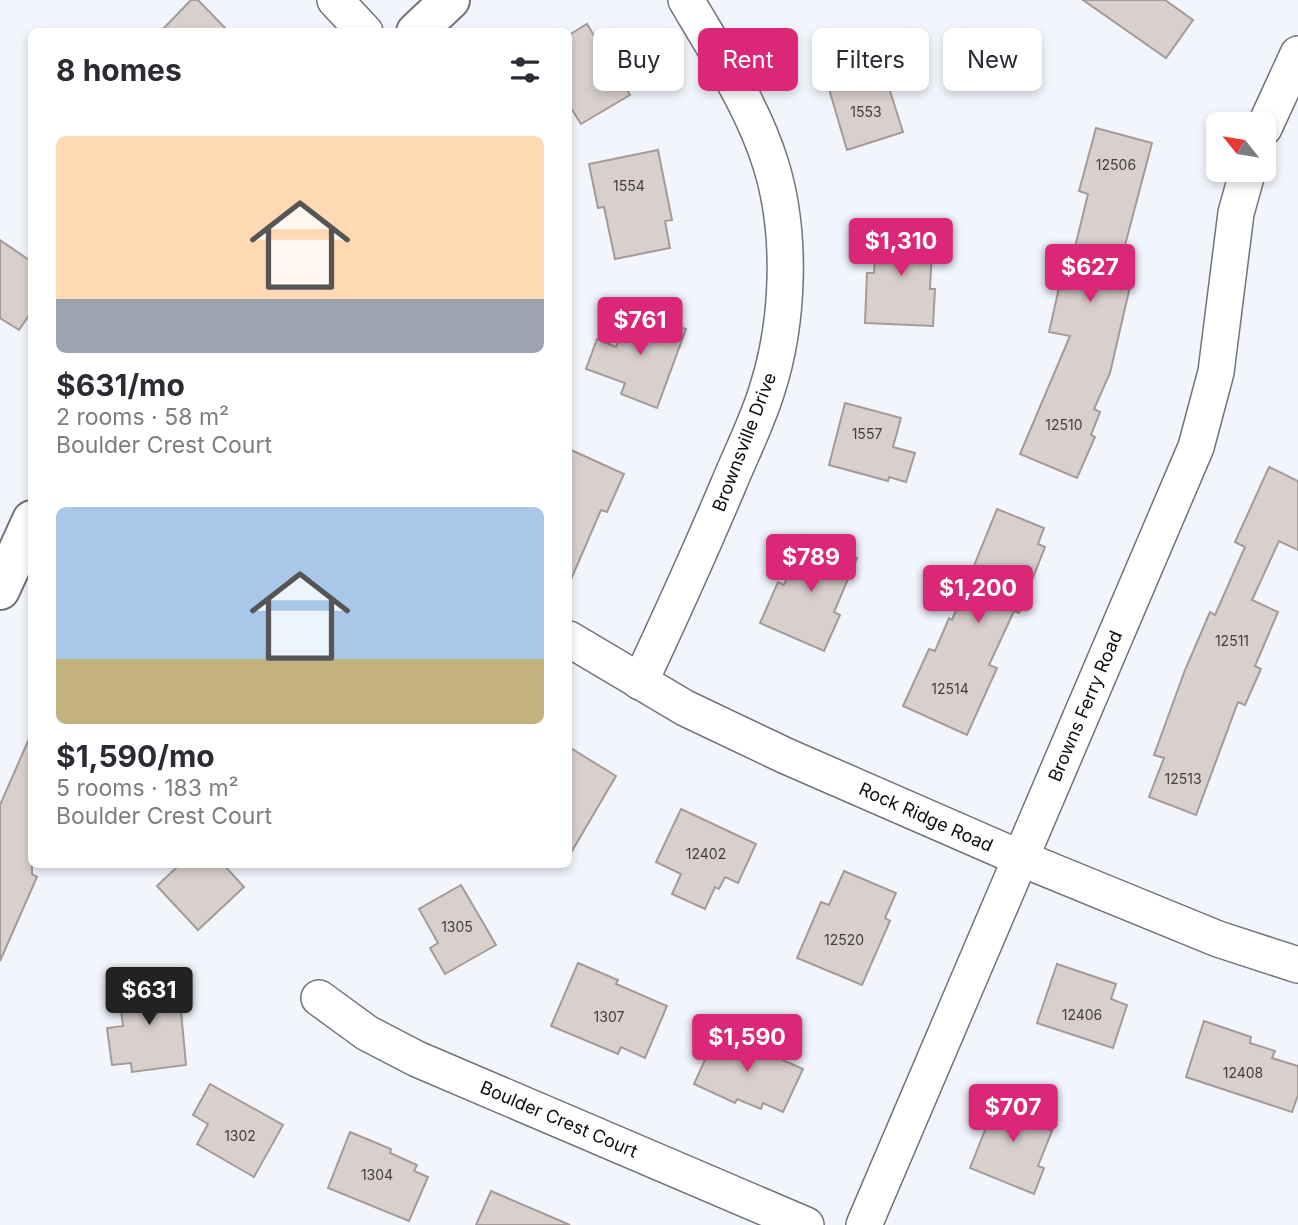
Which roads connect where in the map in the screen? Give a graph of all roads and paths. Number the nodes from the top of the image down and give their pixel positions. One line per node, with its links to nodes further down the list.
1 (335, 0): 4 (street)
2 (450, 0): 5 (street)
3 (686, 0): 12 (street, Brownsville Drive)
4 (361, 28)
5 (420, 28)
6 (1298, 54): 7 (street)
7 (1271, 112)
8 (1245, 182): 13 (street, Browns Ferry Road)
9 (28, 529): 10 (street)
10 (0, 590)
11 (572, 641): 12 (street, Rock Ridge Road)
12 (640, 682): 13 (street, Rock Ridge Road)
13 (1020, 858): 14 (street, Rock Ridge Road); 17 (street, Browns Ferry Road)
14 (1298, 965)
15 (319, 998): 16 (street, Boulder Crest Court)
16 (806, 1225)
17 (864, 1225)

